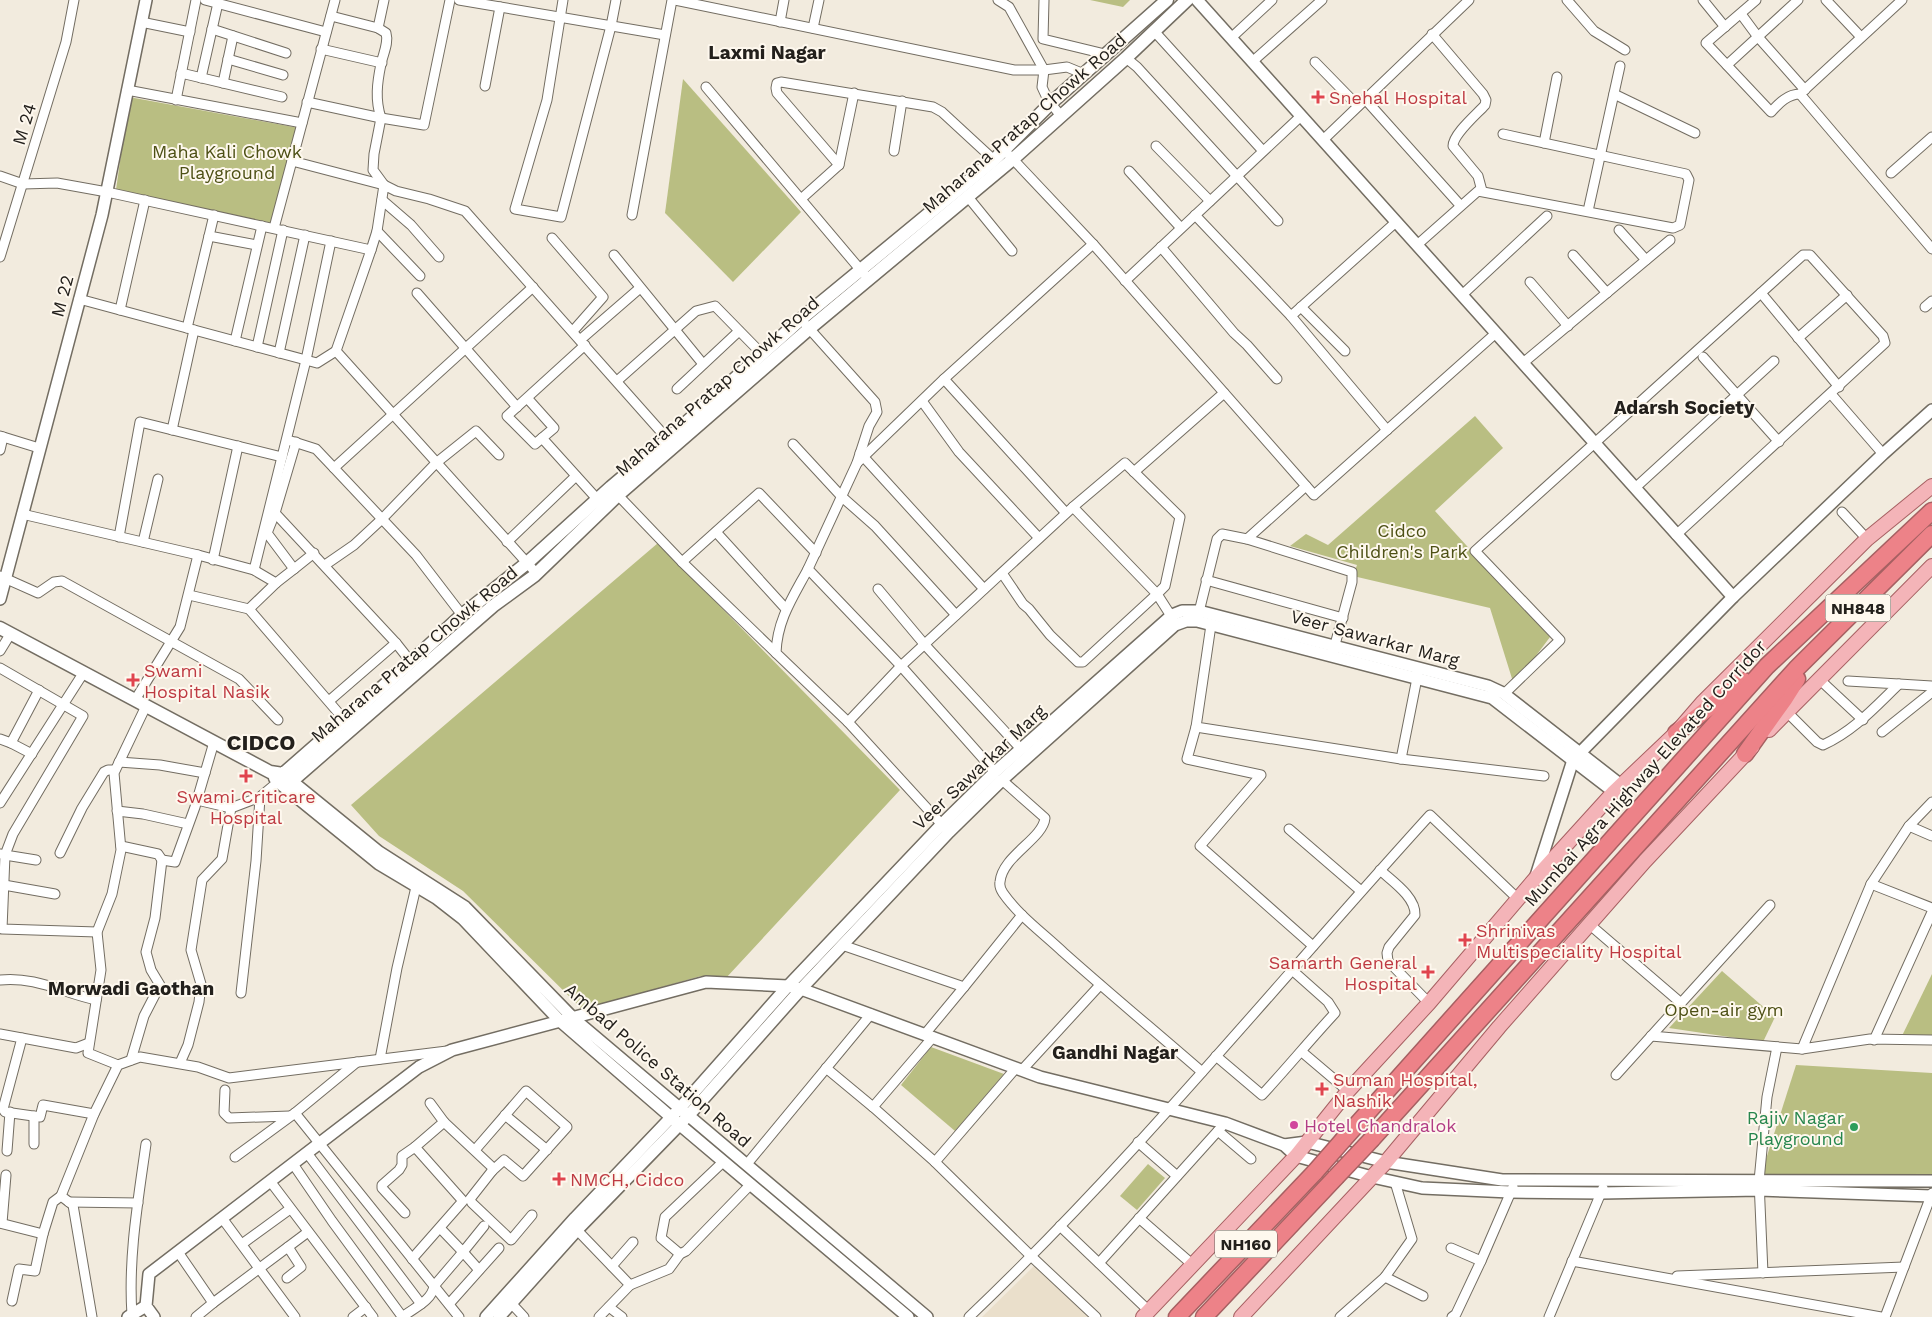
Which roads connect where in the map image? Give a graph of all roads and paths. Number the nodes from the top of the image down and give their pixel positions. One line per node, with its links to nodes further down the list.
1 (74, 0): 103 (street, M 24)
2 (146, 0): 36 (street, M 22)
3 (196, 0): 44 (street)
4 (205, 0): 29 (street)
5 (335, 0): 34 (street)
6 (384, 0): 40 (street)
7 (450, 0): 84 (street)
8 (459, 0): 31 (street)
9 (564, 0): 35 (street)
10 (616, 0): 38 (street)
11 (673, 0): 32 (street); 47 (street)
12 (728, 0): 32 (street)
13 (784, 0): 37 (street)
14 (818, 0): 41 (street)
15 (998, 0): 30 (street)
16 (1044, 0): 55 (street)
17 (1167, 0): 55 (main road, Maharana Pratap Chowk Road)
18 (1187, 0): 43 (main road, Maharana Pratap Chowk Road)
19 (1197, 0): 51 (street)
20 (1272, 0): 51 (street)
21 (1322, 0): 58 (street)
22 (1469, 0): 46 (street)
23 (1567, 0): 53 (street)
24 (1702, 0): 39 (street)
25 (1756, 0): 33 (street)
26 (1798, 0): 49 (street)
27 (1826, 0): 50 (street)
28 (1901, 0): 50 (street)
29 (218, 3): 42 (street); 45 (street)
30 (1009, 3): 63 (street)
31 (505, 5): 35 (street); 70 (street)
32 (726, 10): 37 (street)
33 (1741, 14): 39 (street); 49 (street)
34 (331, 16): 40 (street); 45 (street)
35 (560, 18): 38 (street); 38 (street)
36 (141, 22): 44 (street); 72 (street, M 22)
37 (780, 22): 41 (street)
38 (611, 26): 47 (street)
39 (1725, 27): 61 (street)
40 (378, 28): 60 (street)
41 (813, 28): 63 (street)
42 (212, 29): 48 (street); 68 (street)
43 (1154, 31): 56 (main road, Maharana Pratap Chowk Road); 93 (street)
44 (190, 32): 64 (street)
45 (326, 32): 52 (street)
46 (1432, 34): 81 (street); 105 (street)
47 (665, 35): 115 (street)
48 (233, 36): 54 (street); 57 (street)
49 (1758, 37): 61 (street); 73 (street)
50 (1862, 37): 73 (street)
51 (1231, 38): 58 (street)
52 (321, 50): 60 (street); 78 (street)
53 (1624, 50)
54 (286, 53)
55 (1106, 54): 65 (main road, Maharana Pratap Chowk Road)
56 (1126, 58): 82 (main road, Maharana Pratap Chowk Road); 102 (street)
57 (228, 60): 66 (street); 69 (street)
58 (1252, 62): 83 (street)
59 (1315, 62): 81 (street)
60 (382, 63): 84 (street)
61 (1727, 65): 73 (street)
62 (1620, 66): 75 (street)
63 (1044, 70): 65 (street); 80 (street)
64 (181, 73): 68 (street); 77 (street)
65 (1084, 74): 80 (main road, Maharana Pratap Chowk Road)
66 (283, 75)
67 (1557, 77): 90 (street)
68 (201, 78): 69 (street)
69 (223, 83): 76 (street)
70 (485, 86)
71 (706, 87): 108 (street)
72 (127, 90): 77 (street); 106 (street, M 22)
73 (1803, 92): 134 (street)
74 (854, 93): 79 (street); 98 (street); 98 (street)
75 (1614, 94): 86 (street); 95 (street)
76 (282, 97)
77 (176, 100): 85 (street)
78 (307, 102): 84 (street); 85 (street)
79 (902, 102): 92 (street); 96 (street)
80 (1051, 103): 82 (street); 94 (main road, Maharana Pratap Chowk Road)
81 (1361, 103): 89 (street); 112 (street)
82 (1061, 116): 94 (main road, Maharana Pratap Chowk Road)
83 (1301, 116): 89 (street); 93 (street)
84 (381, 118): 104 (street)
85 (302, 123): 97 (street)
86 (1695, 133)
87 (1503, 134): 90 (street)
88 (1932, 137): 100 (street)
89 (1323, 140): 119 (street)
90 (1544, 143): 95 (street)
91 (1156, 146): 111 (street)
92 (894, 151)
93 (1263, 151): 102 (street)
94 (1009, 154): 96 (main road, Maharana Pratap Chowk Road); 107 (main road, Maharana Pratap Chowk Road); 130 (street)
95 (1600, 155): 113 (street); 113 (street)
96 (994, 160): 142 (main road, Maharana Pratap Chowk Road)
97 (292, 161): 104 (street); 122 (street)
98 (839, 165): 108 (street)
99 (1129, 171): 121 (street)
100 (1891, 173)
101 (0, 176): 103 (street)
102 (1236, 176): 111 (street); 118 (street)
103 (23, 184): 106 (street); 139 (street, M 24)
104 (384, 185): 110 (street); 146 (street)
105 (1482, 191): 112 (street); 113 (street)
106 (107, 192): 109 (street); 153 (street, M 22)
107 (968, 197): 136 (street); 142 (main road, Maharana Pratap Chowk Road)
108 (801, 199): 142 (street)
109 (145, 200): 114 (street); 155 (street)
110 (382, 200): 124 (street); 140 (street)
111 (1210, 201): 116 (street)
112 (1460, 205): 132 (street)
113 (1588, 211)
114 (214, 215): 120 (street); 126 (street)
115 (632, 215)
116 (1195, 215): 121 (street); 156 (street)
117 (1547, 216): 151 (street)
118 (1278, 221)
119 (1396, 222): 132 (street); 154 (street)
120 (262, 226): 122 (street); 131 (street)
121 (1181, 228): 133 (street)
122 (279, 229): 125 (street); 167 (street)
123 (1619, 230): 141 (street)
124 (378, 231): 135 (street); 143 (street)
125 (305, 235): 129 (street); 171 (street)
126 (209, 236): 131 (street); 159 (street)
127 (552, 238): 162 (street)
128 (1670, 240): 141 (street)
129 (331, 241): 135 (street); 174 (street)
130 (1093, 244): 144 (street); 178 (street)
131 (257, 245): 165 (street)
132 (1417, 245): 151 (street)
133 (1161, 247): 144 (street); 179 (street)
134 (1932, 249)
135 (371, 250): 169 (street)
136 (1012, 251)
137 (614, 255): 147 (street)
138 (1573, 255): 149 (street)
139 (0, 257)
140 (439, 257)
141 (1646, 260): 149 (street)
142 (864, 275): 157 (main road, Maharana Pratap Chowk Road)
143 (420, 276)
144 (1125, 281): 183 (street)
145 (1530, 282): 158 (street)
146 (533, 287): 162 (street); 168 (street)
147 (640, 288): 160 (street); 166 (street)
148 (417, 293): 168 (street)
149 (1607, 293): 158 (street)
150 (1761, 293): 152 (street); 164 (street); 198 (street)
151 (1462, 295): 163 (street)
152 (1847, 295): 164 (street); 181 (street)
153 (79, 299): 155 (street); 201 (street, M 22)
154 (1301, 307): 156 (street); 170 (street)
155 (120, 310): 159 (street)
156 (1291, 316): 192 (street)
157 (805, 324): 172 (main road, Maharana Pratap Chowk Road); 197 (main road, Maharana Pratap Chowk Road); 206 (street)
158 (1568, 326): 176 (street)
159 (191, 329): 165 (street); 191 (street)
160 (675, 330): 161 (street); 177 (street); 180 (street)
161 (739, 331): 172 (street); 177 (street)
162 (573, 332): 166 (street)
163 (1496, 333): 176 (street); 192 (street)
164 (1798, 338): 181 (street)
165 (235, 341): 167 (street)
166 (582, 342): 180 (street); 186 (street)
167 (257, 347): 171 (street)
168 (465, 348): 188 (street); 190 (street)
169 (336, 351): 174 (street); 190 (street)
170 (1345, 351)
171 (279, 353): 174 (street)
172 (762, 354): 197 (main road, Maharana Pratap Chowk Road)
173 (1703, 357): 185 (street)
174 (306, 360): 195 (street)
175 (1774, 362): 185 (street)
176 (1524, 363): 198 (street)
177 (703, 364): 182 (street)
178 (944, 379): 187 (street); 218 (street)
179 (1277, 379)
180 (617, 381): 197 (street)
181 (1839, 387): 184 (street)
182 (677, 389)
183 (1224, 393): 209 (street); 212 (street)
184 (1831, 394): 196 (street); 203 (street)
185 (1737, 395): 196 (street); 214 (street)
186 (528, 398): 188 (street); 194 (street)
187 (922, 401): 206 (street); 228 (street)
188 (517, 407): 194 (street)
189 (1932, 410): 203 (street)
190 (392, 414): 207 (street); 208 (street)
191 (172, 430): 200 (street); 227 (street)
192 (1387, 430): 212 (street)
193 (2, 436): 201 (street); 202 (street)
194 (542, 438): 210 (street)
195 (291, 441): 205 (street); 208 (street); 221 (street)
196 (1779, 442): 226 (street)
197 (671, 443): 215 (main road, Maharana Pratap Chowk Road)
198 (1595, 443): 214 (street); 283 (street)
199 (793, 444): 216 (street)
200 (238, 446): 205 (street); 236 (street)
201 (40, 448): 222 (street, M 22)
202 (0, 450)
203 (1883, 454): 253 (street)
204 (499, 455): 207 (street)
205 (282, 457): 243 (street)
206 (860, 457): 216 (street); 250 (street)
207 (436, 464): 223 (street); 232 (street)
208 (334, 468): 223 (street)
209 (1134, 472): 218 (street); 252 (street)
210 (576, 476): 217 (street); 232 (street)
211 (158, 479): 231 (street)
212 (1306, 486): 229 (street)
213 (1932, 486): 230 (main road)
214 (1635, 488): 226 (street)
215 (614, 491): 217 (main road, Maharana Pratap Chowk Road); 237 (street); 245 (main road, Maharana Pratap Chowk Road)
216 (842, 497): 234 (street); 258 (street)
217 (598, 500): 238 (main road, Maharana Pratap Chowk Road)
218 (1070, 510): 228 (street); 252 (street)
219 (1932, 511): 273 (highway, Mumbai Agra Highway Elevated Corridor / NH848)
220 (1842, 512): 230 (street)
221 (275, 513): 233 (street); 241 (street)
222 (22, 514): 227 (street); 246 (street, M 22)
223 (382, 519): 239 (street); 257 (street)
224 (716, 532): 234 (street); 237 (street); 256 (street)
225 (1932, 534): 271 (highway, NH848)
226 (1676, 535): 253 (street)
227 (119, 537): 231 (street)
228 (1039, 538): 244 (street)
229 (1247, 538): 247 (street); 260 (street)
230 (1867, 539): 293 (main road)
231 (143, 542): 235 (street)
232 (507, 542): 238 (street)
233 (314, 553): 239 (street); 241 (street)
234 (816, 553): 242 (street)
235 (198, 555): 236 (street); 251 (street)
236 (213, 560): 243 (street)
237 (682, 562): 269 (street)
238 (527, 563): 245 (street); 257 (main road, Maharana Pratap Chowk Road)
239 (325, 565): 265 (street)
240 (1932, 566): 277 (main road)
241 (294, 569): 248 (street)
242 (808, 569): 256 (street); 272 (street)
243 (254, 570): 248 (street)
244 (1002, 573): 250 (street); 252 (street)
245 (537, 574): 291 (main road, Maharana Pratap Chowk Road)
246 (2, 576): 254 (street, M 22); 264 (street)
247 (1206, 580): 259 (street); 260 (street)
248 (276, 583): 255 (street)
249 (878, 588): 266 (street)
250 (984, 589): 258 (street)
251 (189, 594): 255 (street); 264 (street)
252 (1157, 594): 261 (street)
253 (1733, 597): 301 (street)
254 (0, 599)
255 (249, 609): 284 (street)
256 (786, 609): 269 (street)
257 (462, 615): 270 (main road, Maharana Pratap Chowk Road)
258 (956, 615): 266 (street)
259 (1198, 616): 261 (street, Veer Sawarkar Marg); 262 (street, Veer Sawarkar Marg); 268 (street, Veer Sawarkar Marg)
260 (1343, 618): 268 (street)
261 (1174, 620): 298 (street, Veer Sawarkar Marg); 305 (street, Veer Sawarkar Marg)
262 (1211, 625): 268 (street, Veer Sawarkar Marg); 292 (street)
263 (6, 631): 267 (street); 275 (main road, Ambad Police Station Road)
264 (172, 642): 285 (street); 288 (street)
265 (396, 643): 270 (street); 284 (street)
266 (925, 645): 272 (street); 298 (street)
267 (0, 651)
268 (1334, 651): 276 (street, Veer Sawarkar Marg)
269 (776, 653): 290 (street)
270 (411, 662): 291 (main road, Maharana Pratap Chowk Road)
271 (1803, 663): 300 (highway); 413 (highway, NH848, bridge)
272 (901, 666): 290 (street); 305 (street)
273 (1767, 666): 293 (highway); 316 (highway, Mumbai Agra Highway Elevated Corridor / NH848)
274 (0, 668): 281 (street)
275 (84, 672): 285 (main road, Ambad Police Station Road); 286 (street)
276 (1418, 673): 283 (street, Veer Sawarkar Marg); 301 (street, Veer Sawarkar Marg); 302 (street)
277 (1819, 679): 287 (main road); 289 (street)
278 (1848, 681): 279 (street)
279 (1899, 684): 280 (street); 289 (street)
280 (1932, 686)
281 (39, 690): 286 (street); 297 (street)
282 (1932, 692): 294 (street)
283 (1504, 694): 301 (street, Veer Sawarkar Marg)
284 (329, 701): 291 (street)
285 (141, 703): 296 (main road, Ambad Police Station Road); 303 (street)
286 (64, 704): 299 (street); 324 (street)
287 (1787, 712): 289 (street); 300 (main road)
288 (278, 720)
289 (1863, 720)
290 (848, 722): 320 (street)
291 (348, 724): 307 (main road, Maharana Pratap Chowk Road)
292 (1196, 727): 302 (street); 342 (street)
293 (1676, 732): 309 (main road)
294 (1882, 732)
295 (0, 738): 297 (street)
296 (214, 742): 304 (street); 307 (main road, Ambad Police Station Road)
297 (11, 744): 299 (street)
298 (1021, 749): 305 (street, Veer Sawarkar Marg)
299 (32, 754): 310 (street)
300 (1745, 754): 339 (main road)
301 (1576, 756): 309 (street, Veer Sawarkar Marg); 329 (street)
302 (1401, 759): 306 (street)
303 (117, 766): 304 (street); 317 (street); 325 (street)
304 (205, 773): 312 (street)
305 (999, 776): 320 (street, Veer Sawarkar Marg); 338 (street)
306 (1544, 776)
307 (281, 777): 311 (street); 332 (street, Ambad Police Station Road); 354 (street, Ambad Police Station Road)
308 (0, 786): 310 (street)
309 (1618, 788): 329 (main road)
310 (9, 789): 313 (street)
311 (260, 797): 315 (street); 349 (street)
312 (197, 800): 315 (street); 318 (street)
313 (0, 802)
314 (1932, 802): 319 (street)
315 (231, 808): 371 (street)
316 (1639, 808): 493 (highway, Mumbai Agra Highway Elevated Corridor / NH160, bridge)
317 (117, 811): 318 (street); 323 (street)
318 (188, 824): 327 (street)
319 (1909, 826): 322 (street); 331 (street)
320 (945, 828): 341 (street, Veer Sawarkar Marg); 346 (street, Veer Sawarkar Marg)
321 (1290, 829): 333 (street)
322 (1932, 836)
323 (121, 846): 327 (street); 340 (street)
324 (2, 854): 326 (street); 330 (street)
325 (60, 854)
326 (36, 860)
327 (162, 860): 369 (street)
328 (1380, 870): 333 (street); 335 (street); 351 (street)
329 (1536, 878): 335 (main road)
330 (4, 884): 334 (street); 340 (street)
331 (1871, 884): 337 (street); 364 (street)
332 (416, 887): 355 (street, Ambad Police Station Road); 368 (street)
333 (1360, 891): 342 (street)
334 (55, 894)
335 (1518, 899): 351 (main road)
336 (1770, 905): 352 (street)
337 (1932, 910): 360 (street)
338 (1022, 915): 345 (street); 347 (street)
339 (1589, 924): 352 (street); 407 (main road)
340 (97, 932): 350 (street)
341 (842, 945): 347 (street); 348 (street, Veer Sawarkar Marg)
342 (1313, 946): 343 (street)
343 (1292, 970): 366 (street); 367 (street)
344 (0, 980): 350 (street)
345 (1100, 985): 374 (street); 375 (street)
346 (788, 986): 348 (street); 354 (street); 383 (street, Veer Sawarkar Marg)
347 (964, 988): 357 (street)
348 (801, 989): 353 (street); 383 (street, Veer Sawarkar Marg)
349 (240, 993)
350 (96, 1000): 362 (street)
351 (1429, 1003): 378 (main road)
352 (1681, 1003): 358 (street)
353 (871, 1014): 357 (street); 373 (street)
354 (574, 1018): 355 (street); 383 (street, Ambad Police Station Road)
355 (560, 1021): 365 (street); 388 (street, Ambad Police Station Road)
356 (0, 1034): 359 (street)
357 (929, 1035): 374 (street); 380 (street)
358 (1651, 1036): 363 (street); 376 (street)
359 (22, 1038): 362 (street); 382 (street)
360 (1874, 1040): 361 (street); 364 (street)
361 (1932, 1040)
362 (89, 1043): 372 (street)
363 (1777, 1047): 364 (street); 421 (street)
364 (1802, 1048)
365 (452, 1050): 368 (street); 393 (street)
366 (1302, 1052): 367 (street); 378 (street)
367 (1216, 1056): 375 (street)
368 (380, 1059): 370 (street)
369 (131, 1060): 371 (street); 372 (street)
370 (357, 1062): 371 (street); 385 (street)
371 (180, 1063)
372 (118, 1065): 384 (street)
373 (826, 1068): 380 (street); 409 (street)
374 (1019, 1069): 381 (street); 406 (street)
375 (1202, 1072): 381 (street)
376 (1616, 1075)
377 (225, 1090): 385 (street)
378 (1348, 1092): 392 (main road)
379 (430, 1104): 389 (street)
380 (873, 1107): 406 (street)
381 (1169, 1109): 390 (street); 391 (street)
382 (10, 1112): 387 (street); 400 (street)
383 (684, 1112): 388 (street, Veer Sawarkar Marg); 409 (street, Ambad Police Station Road)
384 (94, 1114): 387 (street); 425 (street)
385 (293, 1114): 393 (street); 403 (street)
386 (505, 1115): 398 (street); 399 (street); 399 (street)
387 (34, 1116): 394 (street)
388 (675, 1121): 405 (street, Ambad Police Station Road); 426 (street, Veer Sawarkar Marg)
389 (444, 1122): 397 (street); 398 (street)
390 (1221, 1127): 396 (street); 404 (street); 412 (street)
391 (1138, 1142): 412 (street); 436 (street)
392 (1307, 1142): 396 (street); 402 (main road); 407 (street)
393 (320, 1143): 401 (street); 450 (street)
394 (34, 1144)
395 (146, 1144): 428 (street)
396 (1284, 1144): 402 (street)
397 (414, 1147): 430 (street); 437 (street)
398 (475, 1150): 410 (street)
399 (547, 1150): 410 (street)
400 (7, 1151)
401 (307, 1153): 408 (street); 469 (street)
402 (1296, 1156): 414 (street); 454 (main road)
403 (235, 1157)
404 (1251, 1158)
405 (723, 1162): 420 (street, Ambad Police Station Road); 448 (street)
406 (935, 1162): 449 (street)
407 (1386, 1162): 414 (main road); 415 (street)
408 (293, 1164): 417 (street); 469 (street)
409 (747, 1164): 490 (street, Ambad Police Station Road)
410 (492, 1171): 431 (street)
411 (6, 1175): 434 (street)
412 (1176, 1176): 433 (street)
413 (1336, 1177): 494 (highway, NH160)
414 (1372, 1177): 419 (street); 495 (main road)
415 (1516, 1180): 416 (street); 422 (street)
416 (1606, 1180): 421 (street); 423 (street)
417 (270, 1181): 429 (street); 432 (street)
418 (1932, 1181): 421 (street)
419 (1394, 1182): 422 (street); 460 (street)
420 (751, 1184): 448 (street); 489 (street, Ambad Police Station Road)
421 (1759, 1185): 423 (street); 424 (street); 459 (street)
422 (1510, 1192): 423 (street); 451 (street)
423 (1601, 1193): 452 (street)
424 (1932, 1195): 456 (street)
425 (61, 1196): 427 (street); 440 (street)
426 (602, 1196): 438 (street, Veer Sawarkar Marg); 484 (street, Veer Sawarkar Marg)
427 (69, 1202): 428 (street); 477 (street)
428 (138, 1203): 475 (street)
429 (290, 1209): 439 (street); 442 (street)
430 (405, 1213)
431 (532, 1215)
432 (222, 1218): 442 (street); 446 (street)
433 (1139, 1218): 453 (street); 454 (street)
434 (1, 1223): 440 (street)
435 (484, 1226): 447 (street)
436 (1060, 1226): 449 (street); 453 (street)
437 (440, 1228): 447 (street); 450 (street)
438 (577, 1230): 455 (street); 468 (street, Veer Sawarkar Marg)
439 (308, 1232): 443 (street); 473 (street)
440 (43, 1234): 466 (street)
441 (634, 1242): 455 (street)
442 (242, 1244): 457 (street)
443 (288, 1247): 457 (street); 462 (street)
444 (499, 1248): 458 (street)
445 (1450, 1248): 451 (street)
446 (178, 1252): 467 (street); 471 (street)
447 (463, 1252): 458 (street); 464 (street)
448 (680, 1254): 463 (street)
449 (1032, 1257): 491 (street); 492 (street)
450 (412, 1259): 464 (street)
451 (1481, 1261): 476 (street)
452 (1572, 1261): 461 (street); 497 (street)
453 (1099, 1263): 474 (street)
454 (1192, 1265): 474 (main road)
455 (612, 1266): 463 (street)
456 (1904, 1267): 459 (street); 499 (street)
457 (260, 1269): 467 (street); 480 (street)
458 (480, 1270): 470 (street)
459 (1763, 1273): 461 (street)
460 (1385, 1277): 465 (street); 496 (street)
461 (1659, 1277): 498 (street)
462 (287, 1278)
463 (630, 1285): 472 (street)
464 (434, 1286): 469 (street); 470 (street)
465 (1423, 1296)
466 (12, 1302)
467 (213, 1303): 479 (street)
468 (511, 1303): 485 (street, Veer Sawarkar Marg); 486 (street)
469 (421, 1304)
470 (449, 1304): 483 (street)
471 (146, 1306): 475 (street); 478 (street)
472 (609, 1306): 487 (street); 488 (street)
473 (366, 1308): 481 (street); 482 (street)
474 (1146, 1314)
475 (130, 1316)
476 (1458, 1316)
477 (92, 1317)
478 (154, 1317)
479 (196, 1317)
480 (295, 1317)
481 (353, 1317)
482 (373, 1317)
483 (459, 1317)
484 (486, 1317)
485 (499, 1317)
486 (524, 1317)
487 (600, 1317)
488 (622, 1317)
489 (908, 1317)
490 (927, 1317)
491 (969, 1317)
492 (1096, 1317)
493 (1177, 1317)
494 (1204, 1317)
495 (1241, 1317)
496 (1340, 1317)
497 (1549, 1317)
498 (1881, 1317)
499 (1885, 1317)

